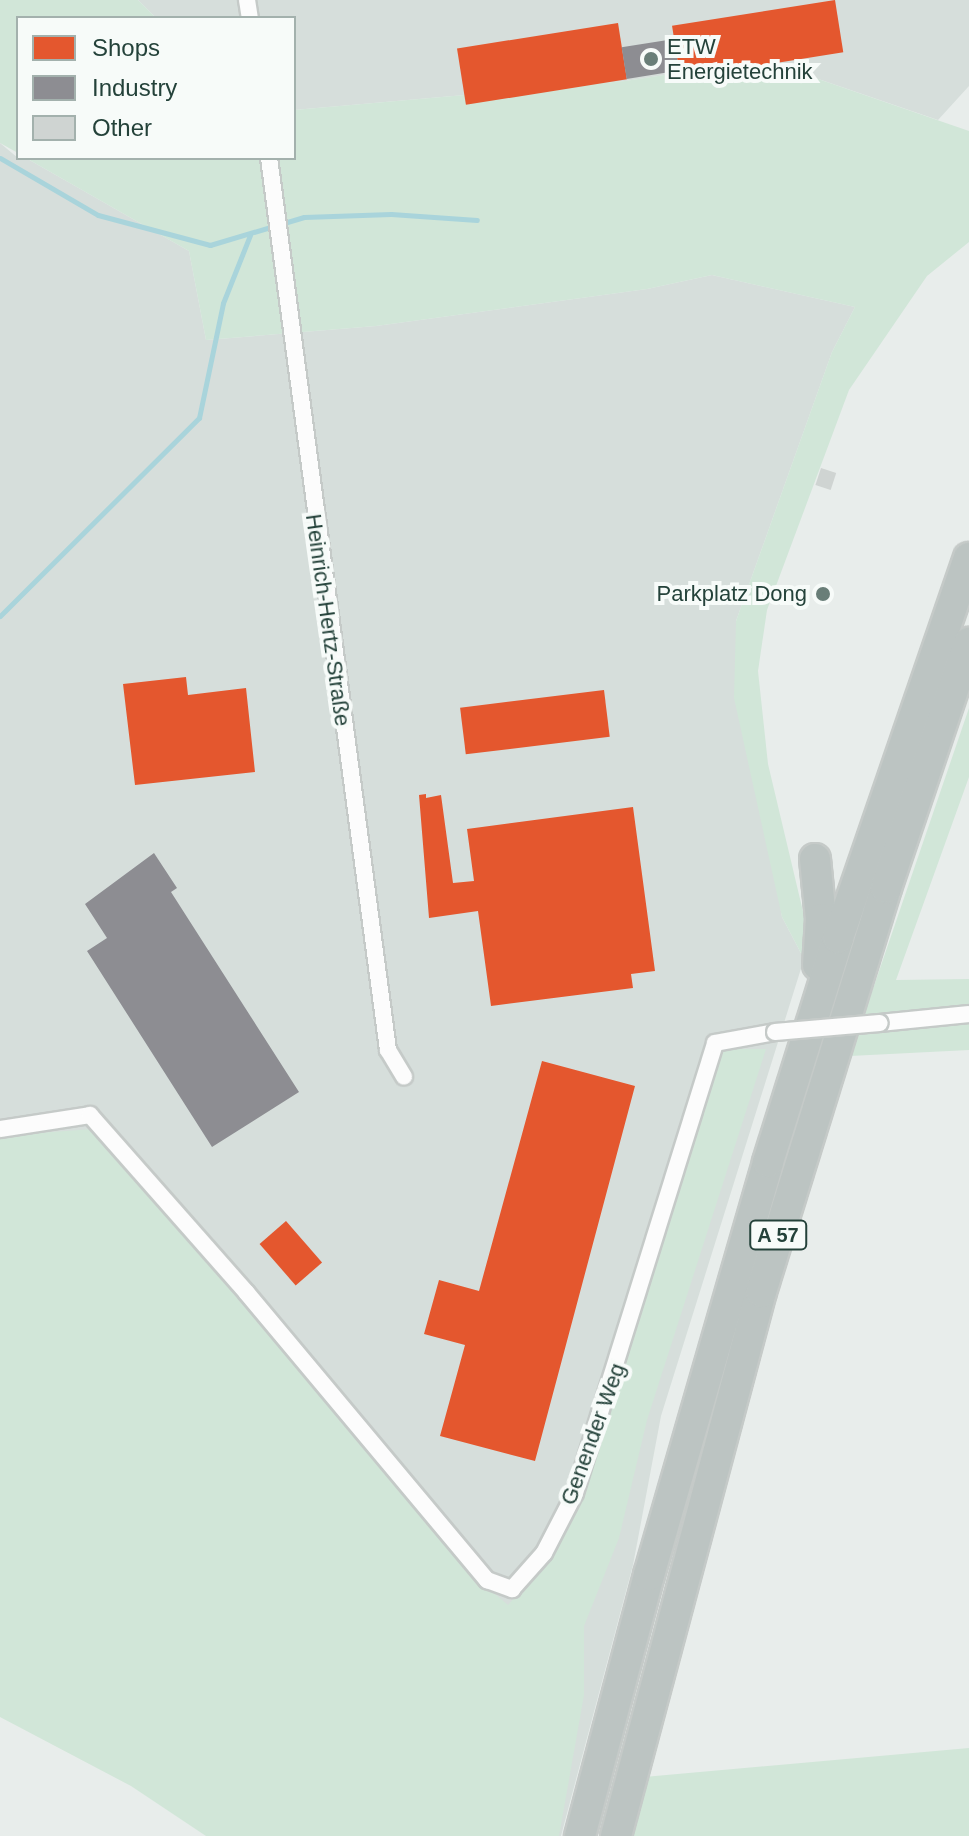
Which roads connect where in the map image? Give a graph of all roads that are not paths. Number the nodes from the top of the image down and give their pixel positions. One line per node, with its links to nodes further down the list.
1 (269, 160): 7 (street, Heinrich-Hertz-Straße)
2 (969, 558): 6 (highway, A 57)
3 (969, 643): 10 (highway, A 57)
4 (815, 859): 6 (highway)
5 (969, 1014): 8 (street, Genender Weg, bridge)
6 (811, 1027): 9 (highway, A 57)
7 (404, 1077)
8 (0, 1129)
9 (580, 1836)
10 (616, 1836)

